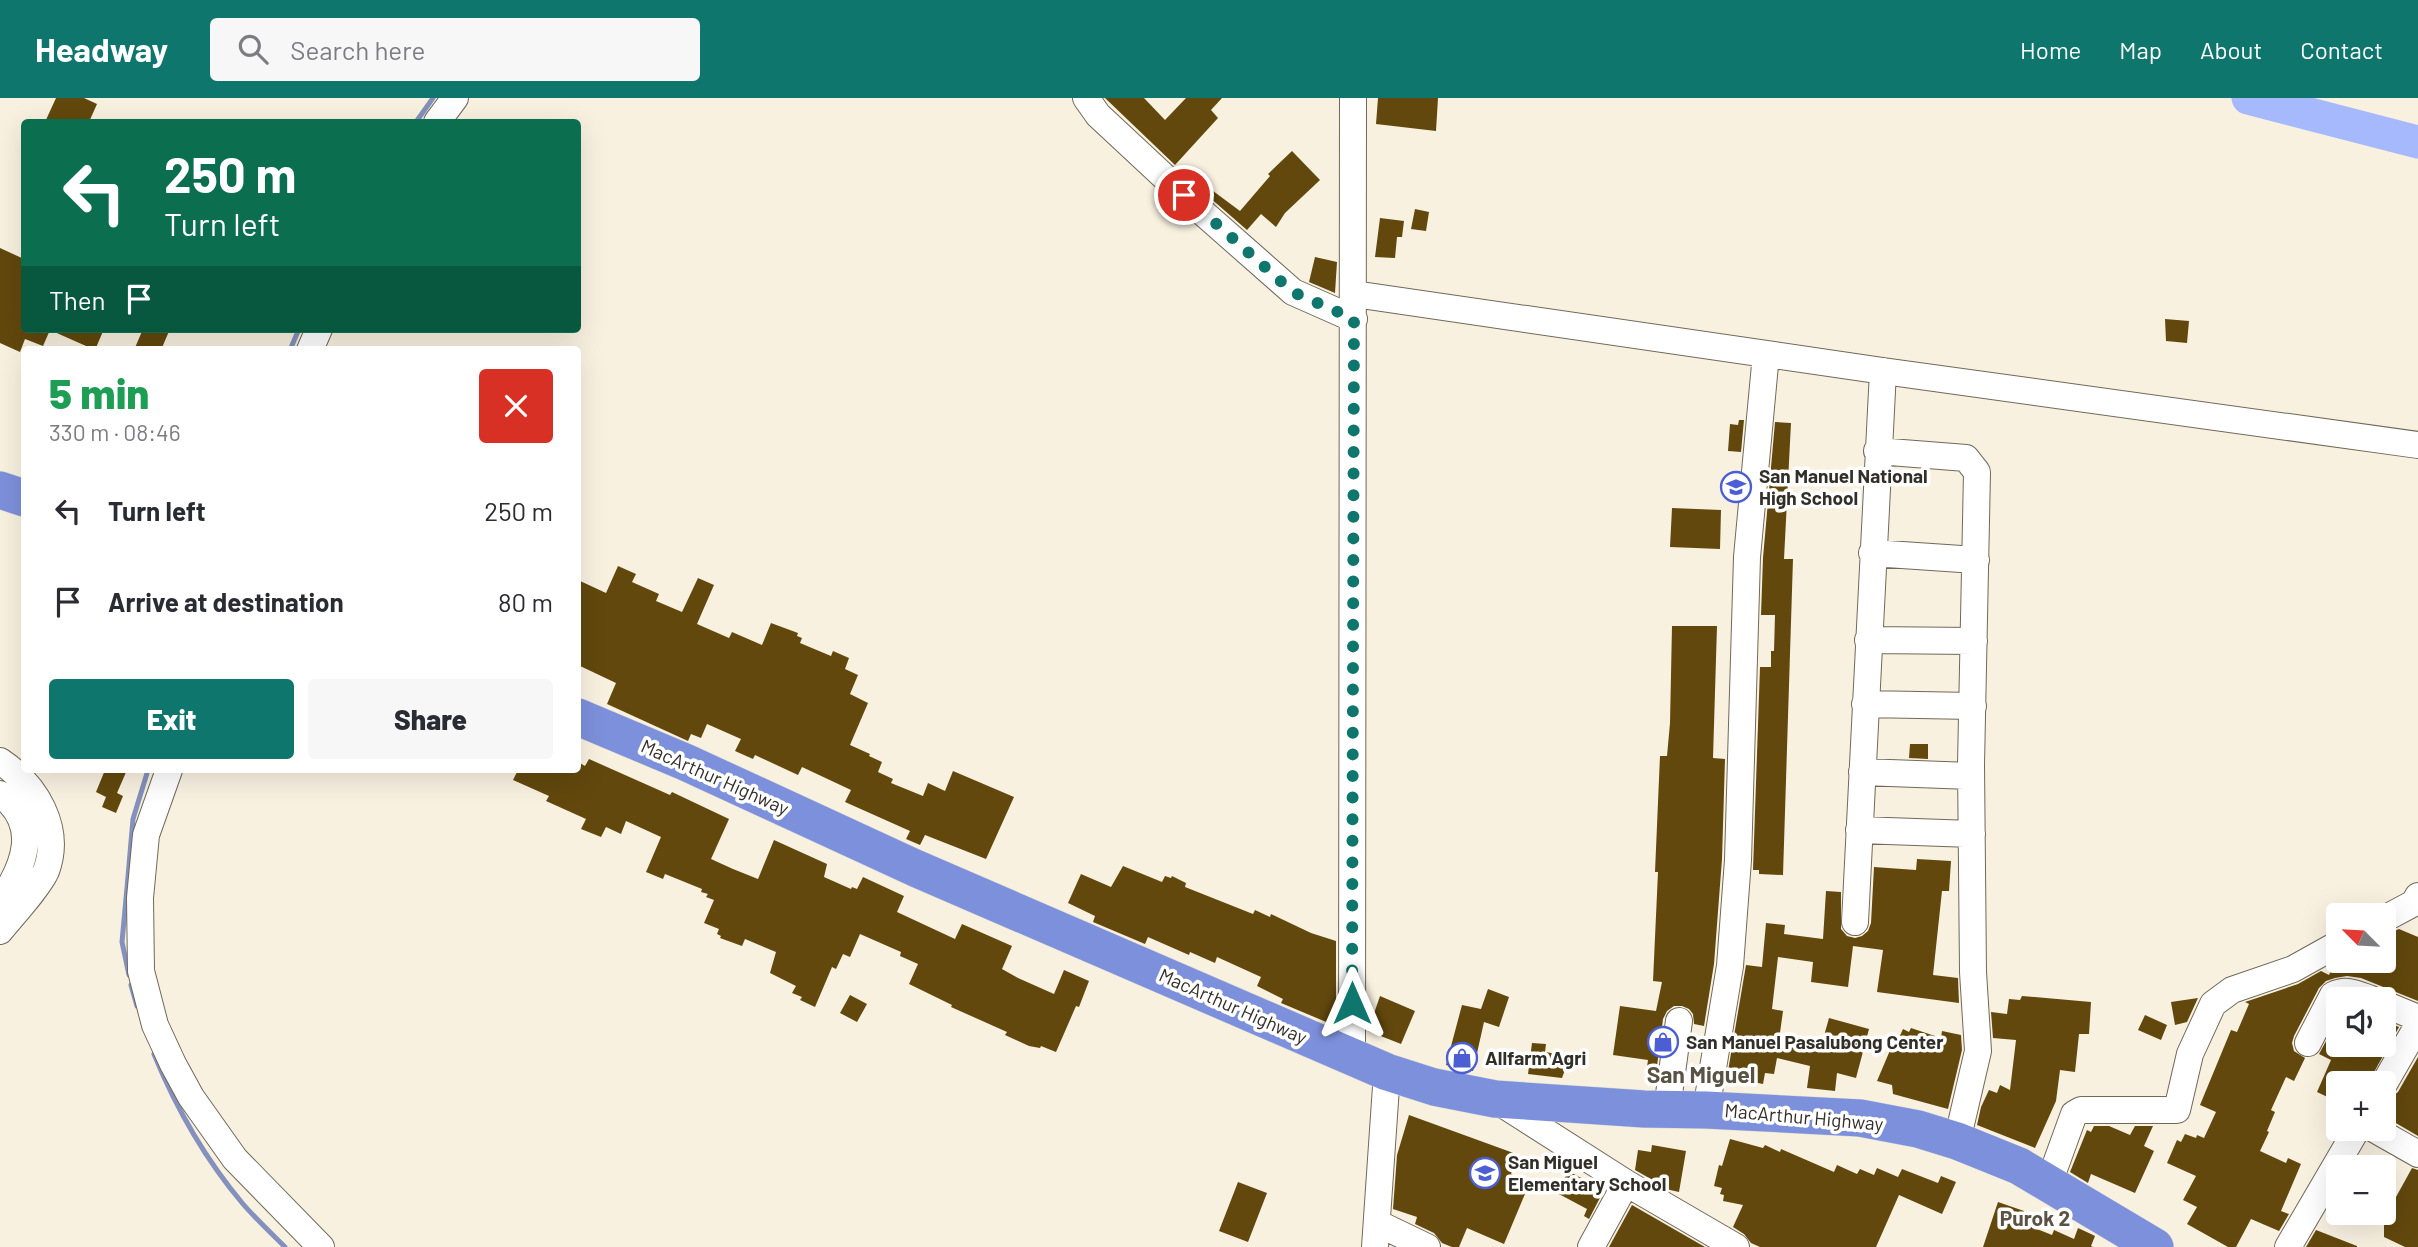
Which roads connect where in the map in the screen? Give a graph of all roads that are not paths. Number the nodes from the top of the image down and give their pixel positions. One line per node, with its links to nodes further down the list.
1 (455, 98): 4 (street)
2 (1086, 98): 5 (street)
3 (1353, 98): 5 (street)
4 (439, 119)
5 (1354, 306): 6 (street); 38 (street)
6 (1766, 354): 7 (street); 43 (street)
7 (1883, 371): 8 (street); 9 (street)
8 (2418, 445)
9 (1877, 451): 12 (street); 13 (street)
10 (0, 490): 11 (highway)
11 (21, 497)
12 (1872, 553): 13 (street); 14 (street)
13 (1976, 559): 15 (street)
14 (1868, 640): 15 (street); 16 (street)
15 (1974, 641): 17 (street)
16 (1865, 704): 17 (street); 20 (street)
17 (1973, 706): 22 (street)
18 (581, 718): 38 (highway, MacArthur Highway)
19 (0, 761): 30 (street)
20 (1862, 772): 22 (street); 24 (street)
21 (168, 773): 51 (street)
22 (1971, 776): 25 (street)
23 (0, 794): 27 (street)
24 (1859, 830): 25 (street); 29 (street)
25 (1972, 834): 44 (street)
26 (2418, 897): 28 (street)
27 (0, 902)
28 (2396, 912)
29 (1854, 922)
30 (0, 931)
31 (2326, 951): 49 (street)
32 (2326, 1008): 37 (street)
33 (2396, 1009): 34 (street)
34 (2418, 1018)
35 (1679, 1021): 42 (street)
36 (2418, 1025): 39 (street)
37 (2308, 1042)
38 (1352, 1058): 40 (highway, MacArthur Highway)
39 (2391, 1071)
40 (1387, 1072): 41 (highway, MacArthur Highway); 50 (street)
41 (1495, 1099): 42 (highway, MacArthur Highway); 48 (street)
42 (1667, 1109): 43 (highway, MacArthur Highway)
43 (1706, 1110): 44 (highway, MacArthur Highway)
44 (1956, 1141): 49 (highway, MacArthur Highway)
45 (2350, 1141): 56 (street)
46 (2395, 1141): 47 (street)
47 (2418, 1154)
48 (1626, 1183): 53 (street); 54 (street)
49 (2049, 1183): 55 (highway, MacArthur Highway)
50 (1376, 1235): 52 (street)
51 (321, 1247)
52 (1427, 1247)
53 (1591, 1247)
54 (1736, 1247)
55 (2155, 1247)
56 (2288, 1247)

